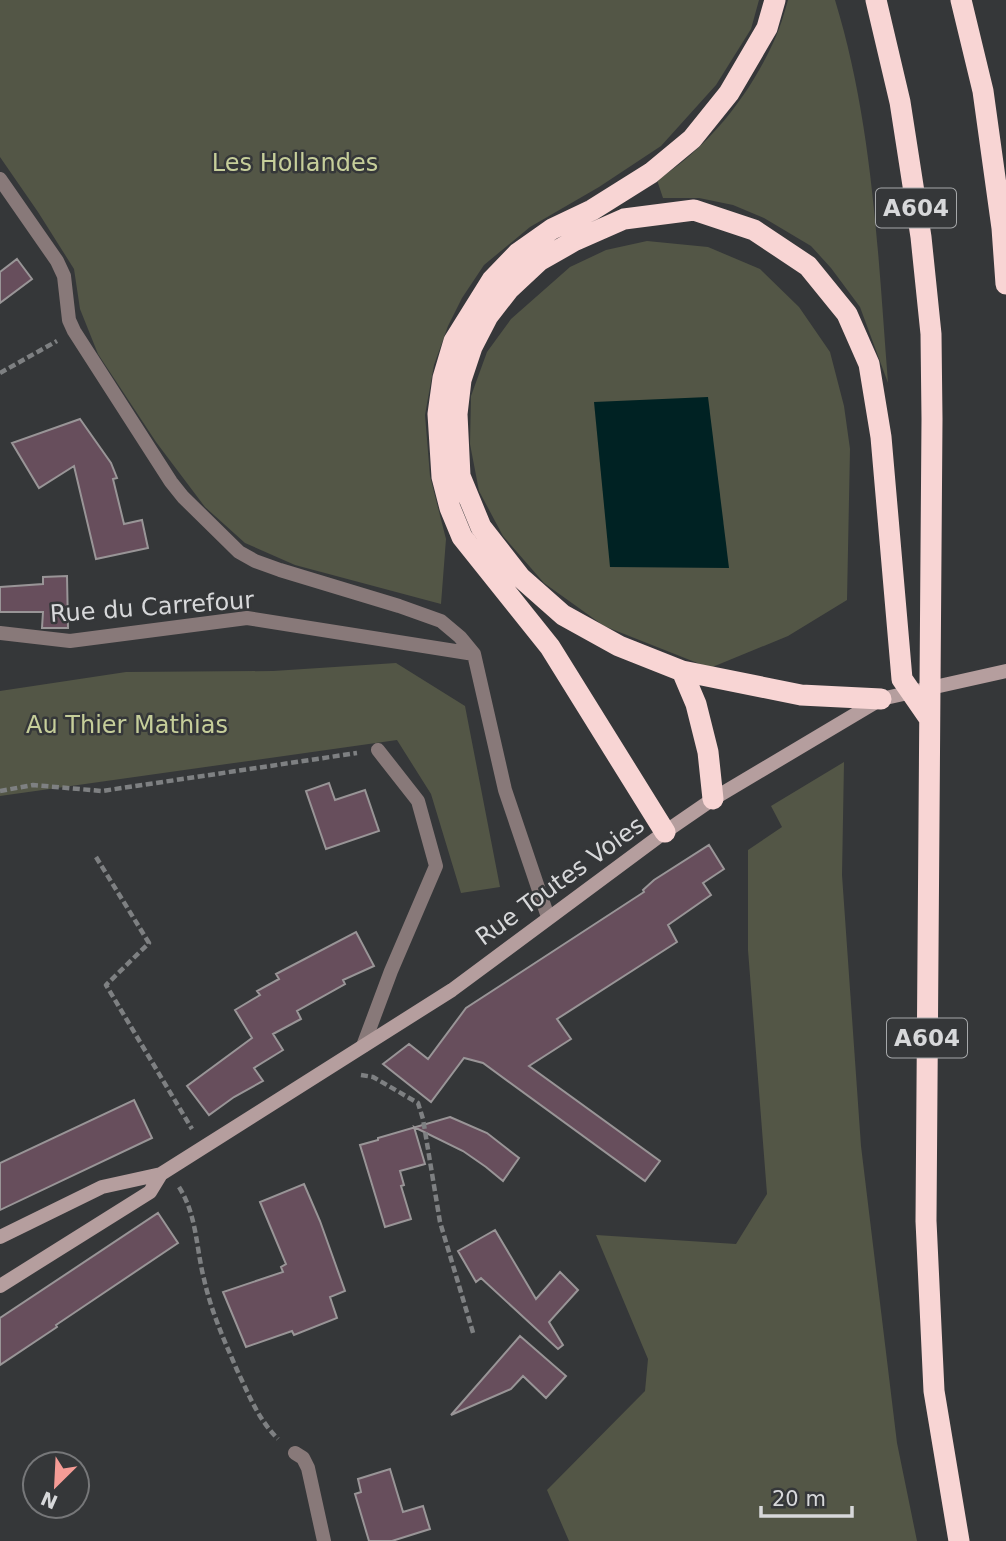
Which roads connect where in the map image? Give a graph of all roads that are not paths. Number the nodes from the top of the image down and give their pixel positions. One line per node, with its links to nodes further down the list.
1 (775, 0): 14 (highway)
2 (876, 0): 11 (highway, A604)
3 (961, 0): 5 (highway)
4 (0, 179): 7 (street)
5 (1006, 284)
6 (0, 633): 7 (street, Rue du Carrefour)
7 (474, 654): 15 (street)
8 (682, 671): 10 (highway); 11 (highway); 13 (highway)
9 (1006, 671): 10 (street, Rue Toutes Voies)
10 (881, 699): 13 (street, Rue Toutes Voies)
11 (929, 718): 22 (highway, A604)
12 (379, 750): 16 (street)
13 (713, 799): 14 (street, Rue Toutes Voies)
14 (665, 832): 15 (street, Rue Toutes Voies)
15 (548, 917): 16 (street, Rue Toutes Voies)
16 (363, 1046): 17 (street, Rue Toutes Voies)
17 (165, 1172): 18 (street); 19 (street)
18 (0, 1237)
19 (0, 1286)
20 (295, 1453): 21 (street)
21 (324, 1541)
22 (959, 1541)

